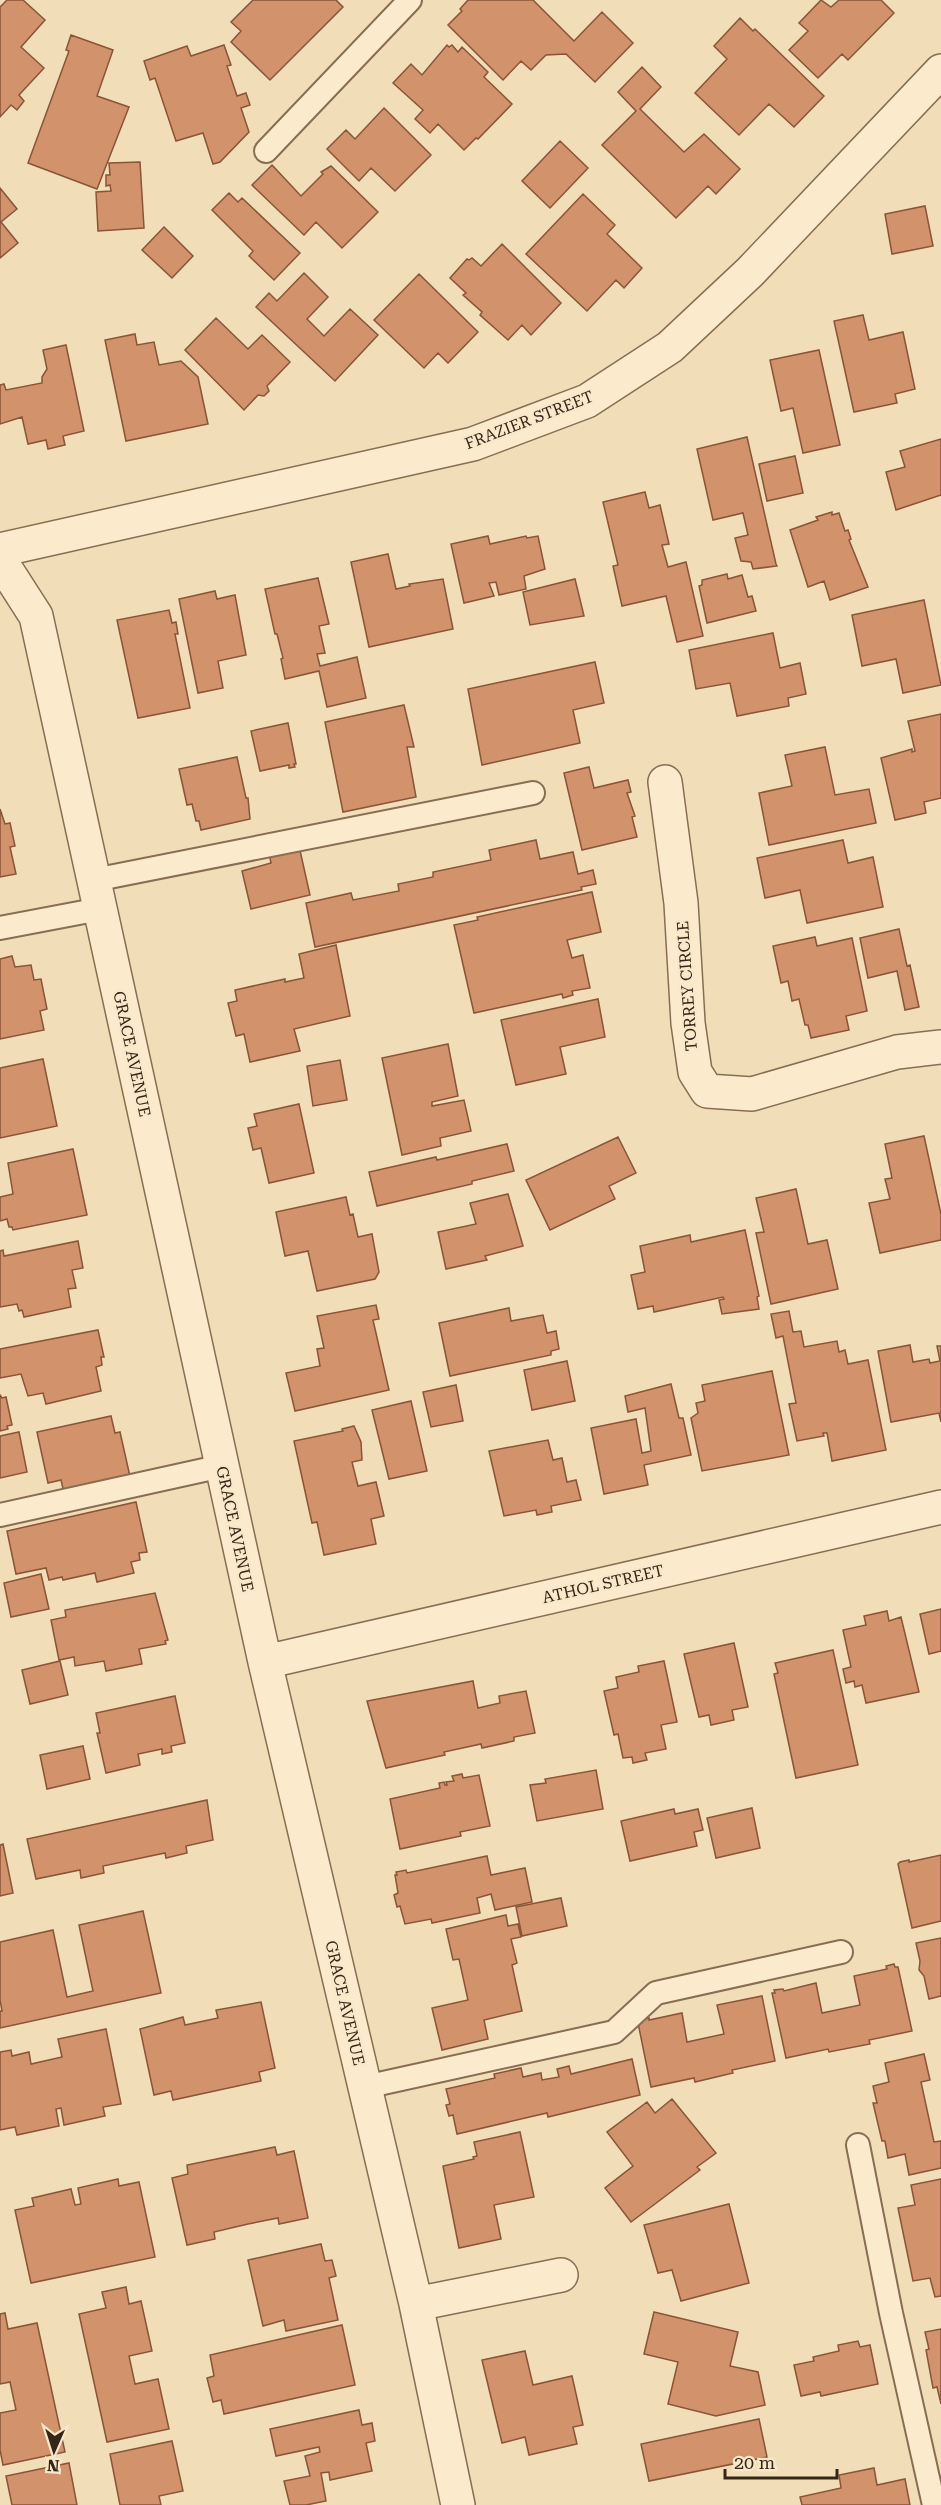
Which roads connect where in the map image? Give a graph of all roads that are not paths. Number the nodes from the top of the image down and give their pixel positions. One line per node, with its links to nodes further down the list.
1 (410, 0): 3 (lane)
2 (941, 71): 4 (street, FRAZIER STREET)
3 (266, 152)
4 (0, 550)
5 (0, 560): 8 (street, GRACE AVENUE)
6 (665, 782): 10 (street, TORREY CIRCLE)
7 (534, 793): 8 (lane)
8 (97, 895): 9 (lane); 11 (street, GRACE AVENUE)
9 (0, 928)
10 (941, 1047)
11 (222, 1466): 13 (lane); 14 (street, GRACE AVENUE)
12 (941, 1507): 14 (street, ATHOL STREET)
13 (0, 1515)
14 (265, 1662): 16 (street, GRACE AVENUE)
15 (841, 1952): 16 (lane)
16 (365, 2087): 19 (street, GRACE AVENUE)
17 (858, 2145): 21 (lane)
18 (561, 2275): 19 (street)
19 (416, 2304): 20 (street, GRACE AVENUE)
20 (458, 2505)
21 (934, 2505)

